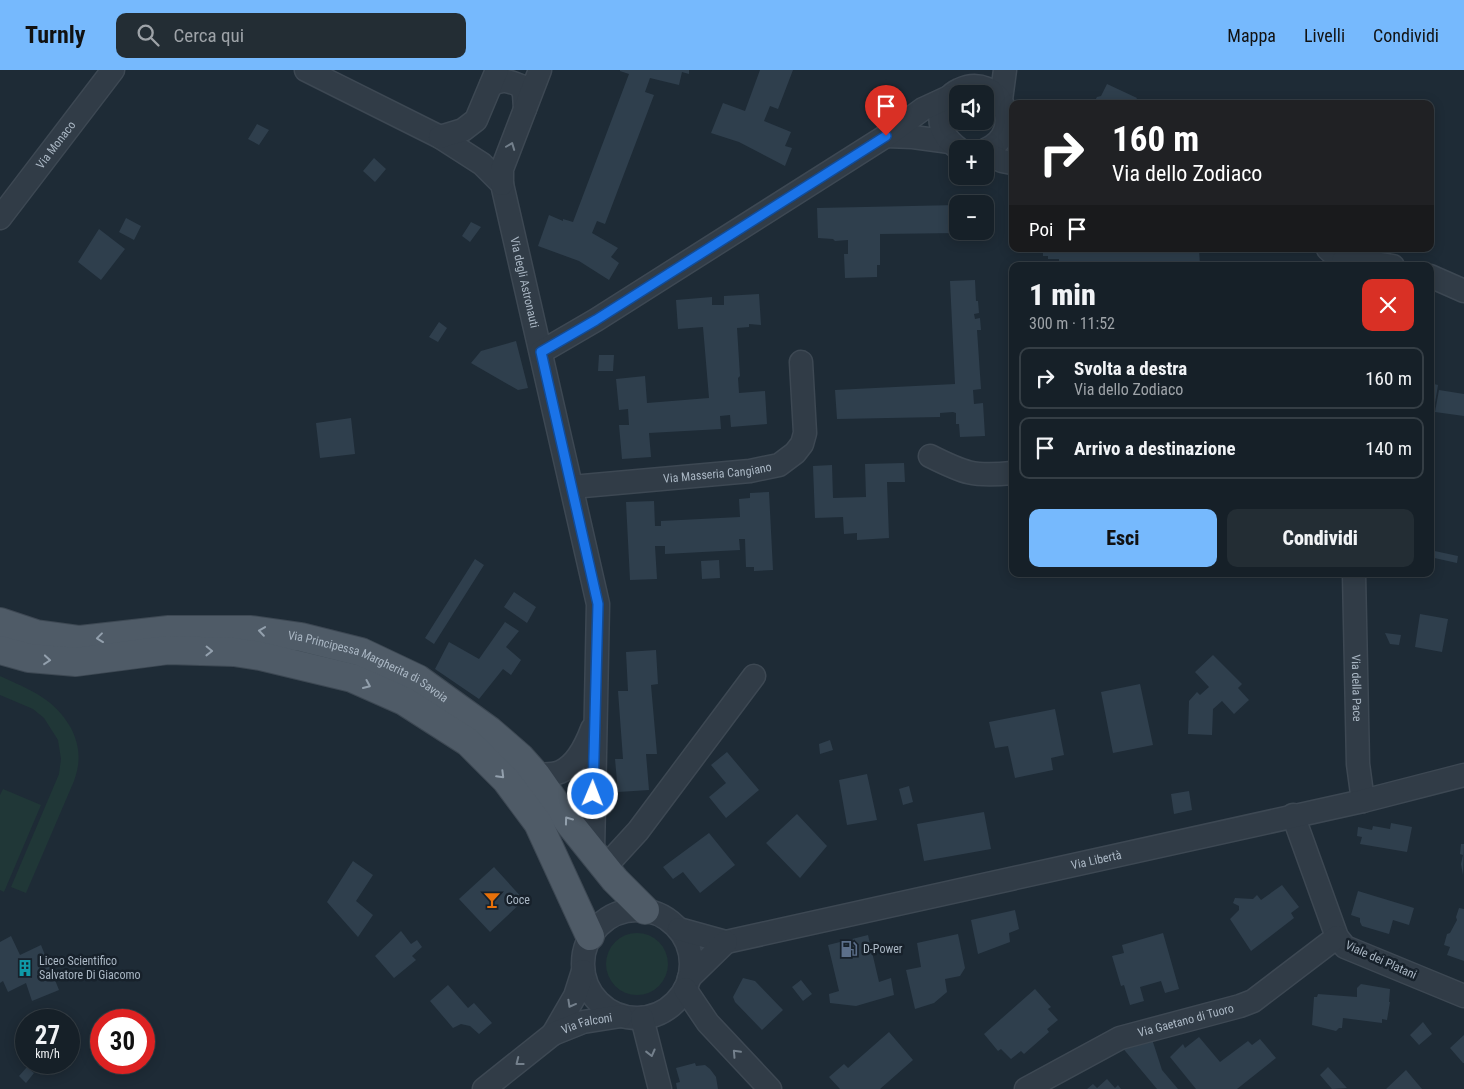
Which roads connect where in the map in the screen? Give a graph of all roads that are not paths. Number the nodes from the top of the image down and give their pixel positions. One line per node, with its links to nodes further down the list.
1 (113, 70): 21 (street, Via Monaco)
2 (306, 70): 14 (street)
3 (540, 70): 11 (street)
4 (983, 70): 7 (street)
5 (1005, 70): 12 (street)
6 (494, 78): 11 (street); 14 (street)
7 (965, 85)
8 (994, 93): 12 (street)
9 (949, 96): 13 (street)
10 (949, 104): 15 (street)
11 (525, 109): 20 (street, one-way to 11)
12 (1007, 115): 17 (street)
13 (886, 136): 16 (street); 26 (street)
14 (440, 137): 20 (street)
15 (949, 140)
16 (949, 144)
17 (994, 144)
18 (994, 157): 19 (street)
19 (1009, 162)
20 (502, 184): 26 (street, Via degli Astronauti)
21 (0, 218)
22 (1339, 259): 23 (street)
23 (1368, 262)
24 (1434, 278): 25 (street)
25 (1464, 291)
26 (541, 352): 30 (street, Via degli Astronauti)
27 (801, 362): 30 (street, Via Masseria Cangiano)
28 (930, 456): 29 (street)
29 (1009, 473)
30 (572, 487): 35 (street, Via degli Astronauti)
31 (1354, 577): 38 (street, Via della Pace)
32 (0, 622): 36 (main road, Via Principessa Margherita di Savoia, one-way to 32)
33 (0, 650): 43 (main road, Via Principessa Margherita di Savoia, one-way to 43)
34 (754, 676): 40 (street)
35 (595, 724): 36 (street, Via degli Astronauti); 40 (street, Via degli Astronauti)
36 (536, 775): 40 (main road, Via Principessa Margherita di Savoia, one-way to 36)
37 (1464, 775): 38 (street, Via Libertà)
38 (1363, 801): 39 (street, Via Libertà)
39 (1293, 815): 44 (street, Viale dei Platani); 45 (street, Via Libertà)
40 (599, 860): 41 (main road, Via Principessa Margherita di Savoia)
41 (645, 910): 42 (street); 43 (street)
42 (679, 929): 45 (street, Via Libertà); 47 (street)
43 (590, 936): 46 (street)
44 (1337, 937): 48 (street, Viale dei Platani); 54 (street, Via Gaetano di Tuoro)
45 (726, 942): 47 (street)
46 (583, 971): 49 (street); 50 (street, Via Falconi, one-way to 50)
47 (687, 983): 49 (street); 53 (street, one-way to 47)
48 (1464, 996)
49 (631, 1017): 50 (street, Via Falconi); 52 (street, one-way to 52)
50 (553, 1034): 51 (street, Via Falconi, one-way to 51)
51 (484, 1089)
52 (660, 1089)
53 (770, 1089)
54 (1026, 1089)

